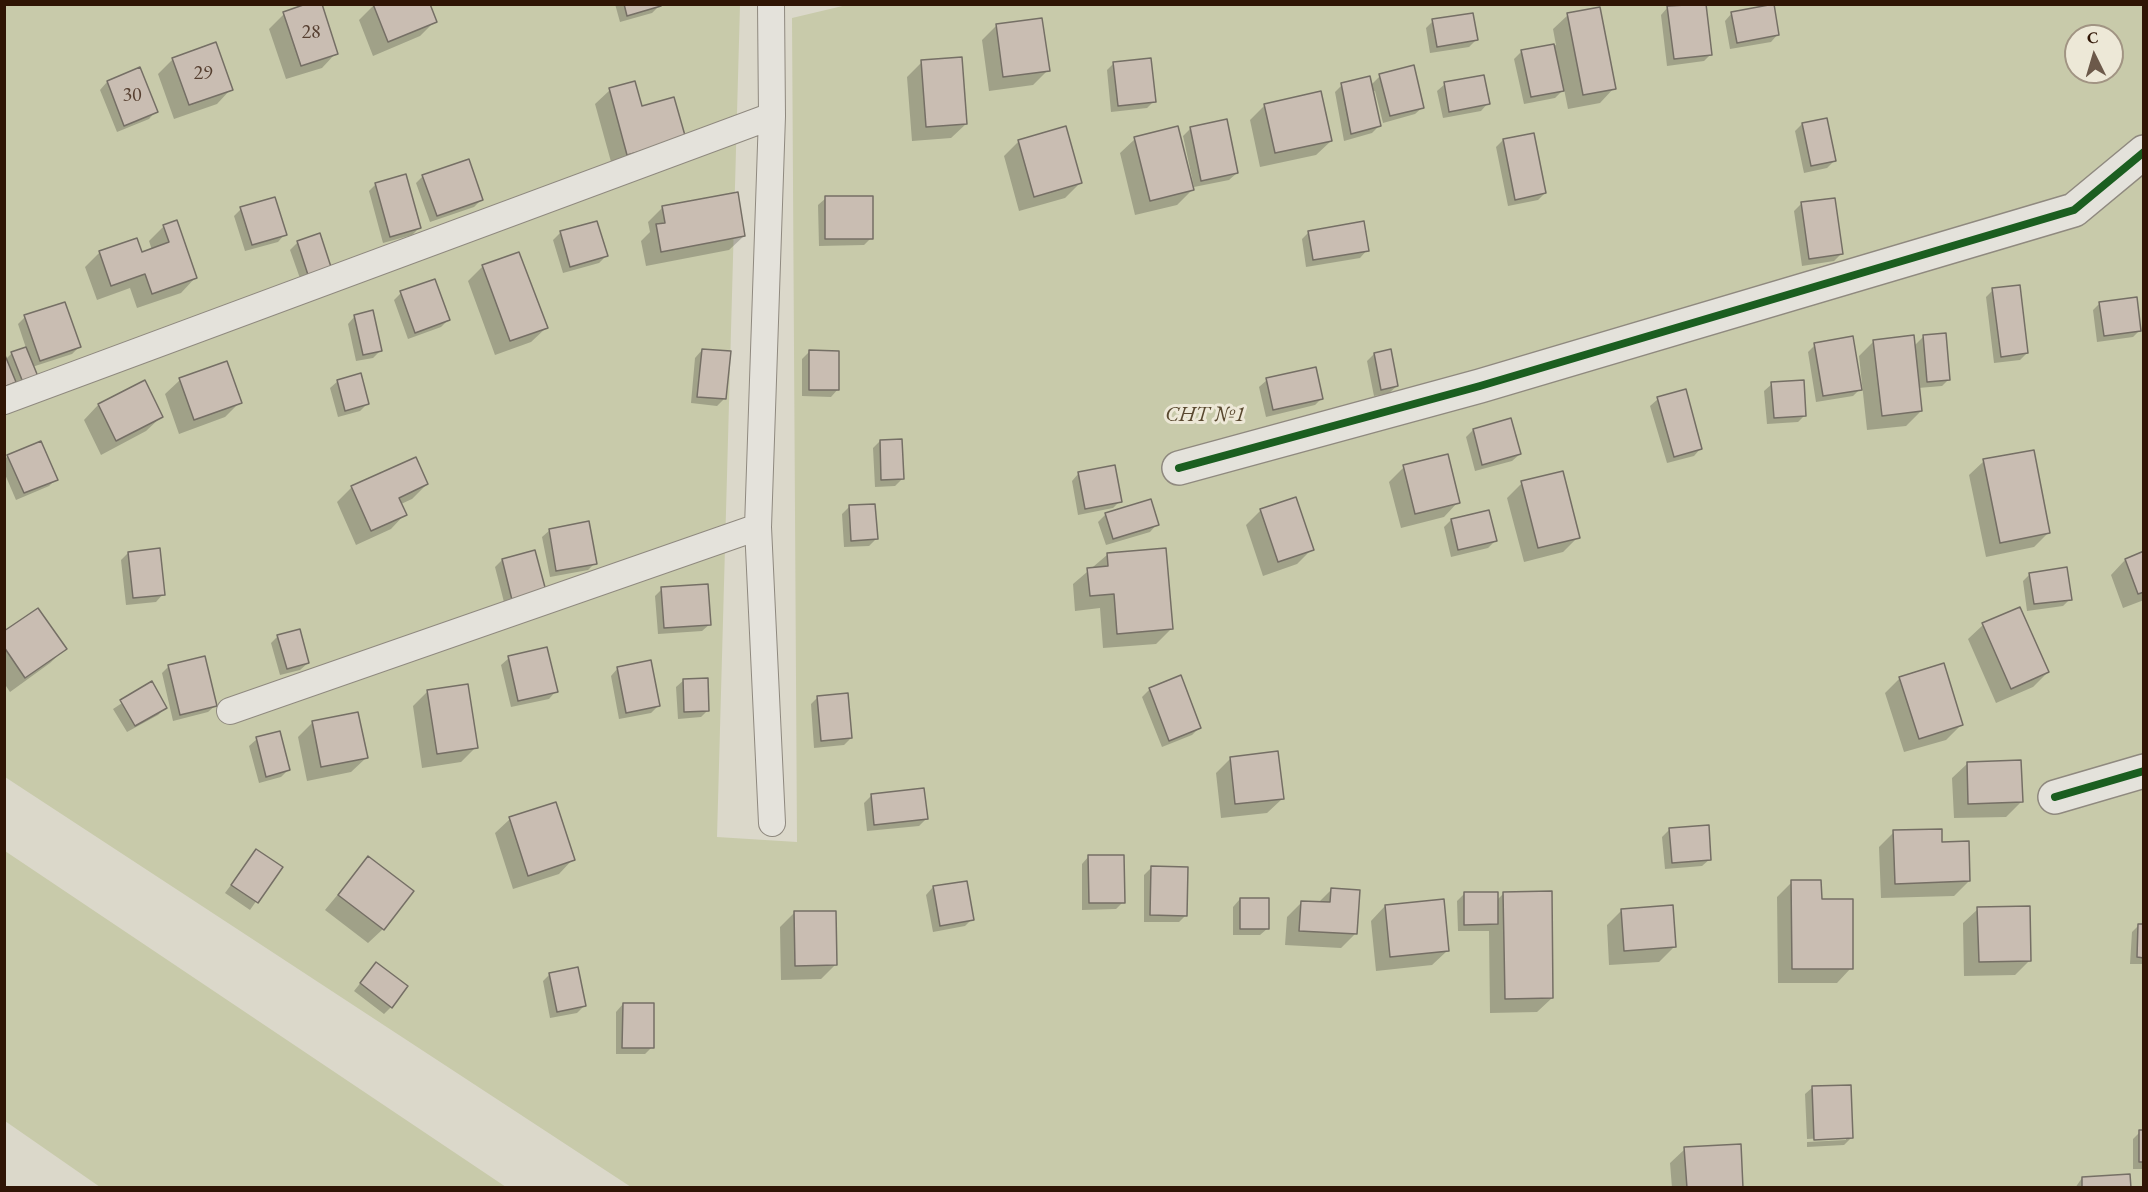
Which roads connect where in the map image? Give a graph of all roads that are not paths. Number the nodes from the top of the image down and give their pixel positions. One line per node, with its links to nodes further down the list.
1 (771, 4): 2 (lane)
2 (772, 116): 4 (lane); 6 (lane)
3 (2144, 152): 5 (street)
4 (4, 401)
5 (1179, 468)
6 (758, 527): 7 (lane); 10 (lane)
7 (230, 711)
8 (2144, 771): 9 (street)
9 (2055, 797)
10 (772, 823)

